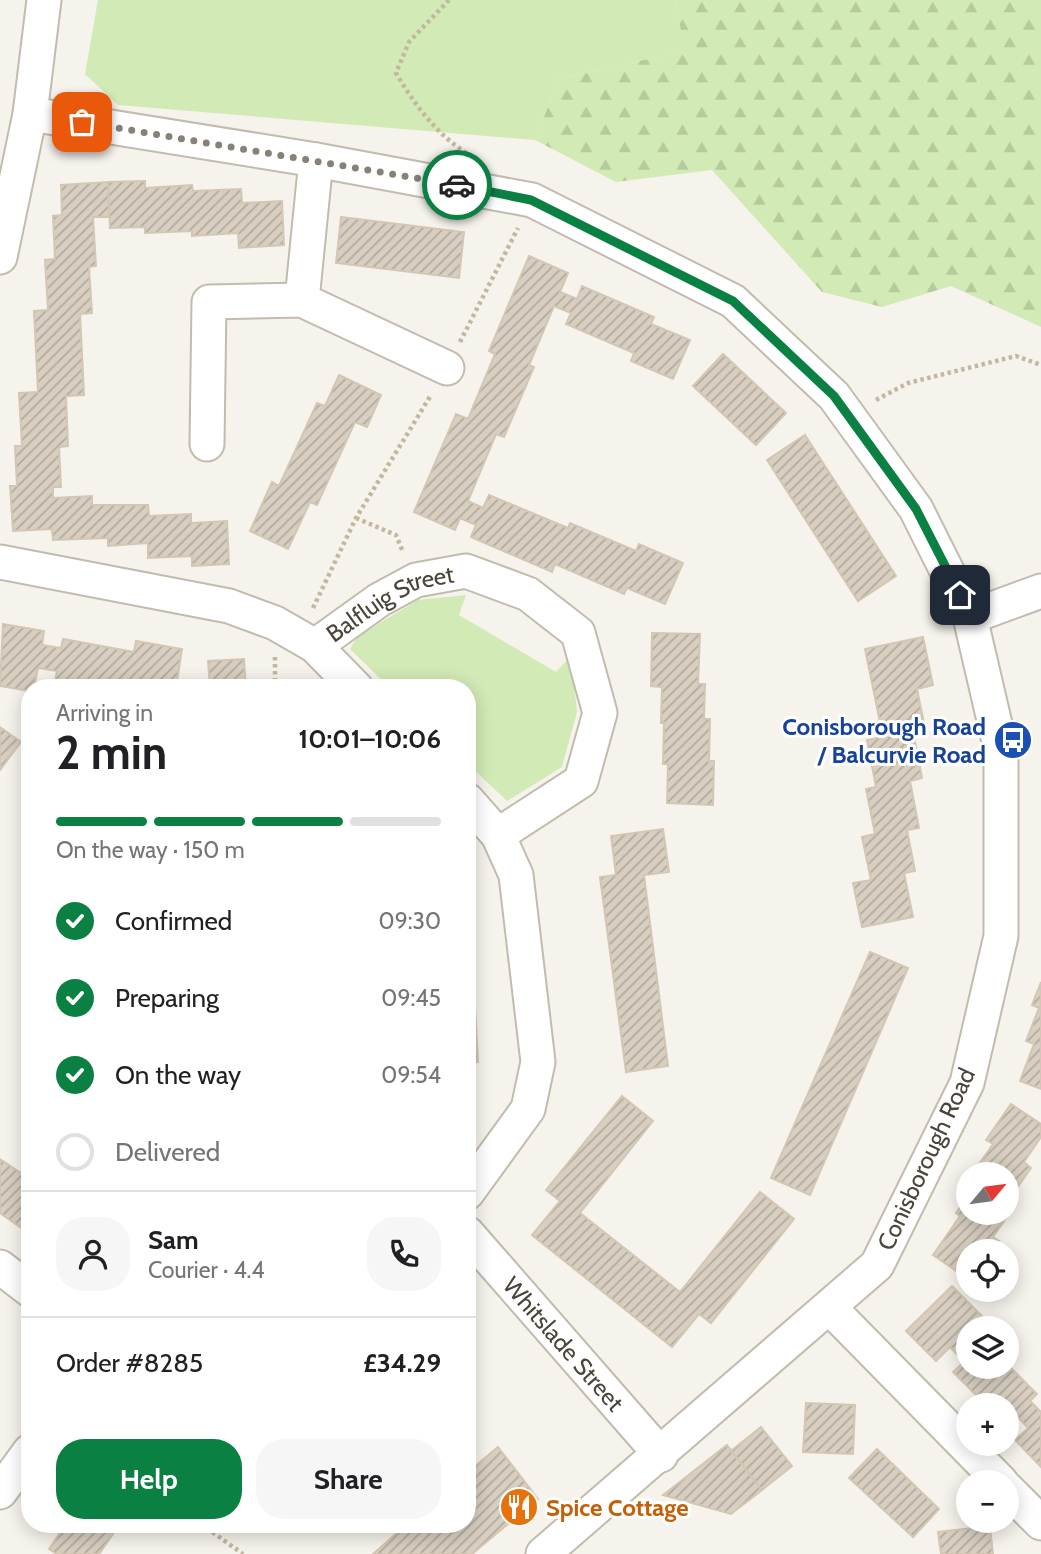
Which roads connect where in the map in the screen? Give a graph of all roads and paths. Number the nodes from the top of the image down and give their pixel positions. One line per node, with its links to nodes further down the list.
1 (44, 0): 3 (street)
2 (449, 0): 4 (path)
3 (30, 114): 5 (street, Conisborough Road); 7 (street)
4 (472, 157)
5 (316, 160): 6 (street, Conisborough Road); 8 (street)
6 (531, 200): 10 (path); 11 (street, Conisborough Road)
7 (0, 257)
8 (302, 300): 10 (street); 12 (street)
9 (1041, 365): 11 (path)
10 (447, 368): 13 (path)
11 (847, 415): 17 (street, Conisborough Road)
12 (207, 444)
13 (356, 518): 15 (path); 18 (path)
14 (0, 562): 18 (street, Balfluig Street)
15 (416, 580): 18 (street, Balfluig Street); 21 (street, Balfluig Street)
16 (1041, 591): 17 (street)
17 (971, 617): 26 (street, Conisborough Road)
18 (307, 641): 19 (street, Balfluig Street)
19 (347, 679)
20 (476, 810): 21 (street)
21 (498, 835): 22 (street)
22 (476, 1181)
23 (476, 1243): 27 (street, Whitslade Street)
24 (0, 1267): 25 (street)
25 (21, 1283)
26 (830, 1308): 27 (street, Conisborough Road); 29 (street)
27 (661, 1455): 35 (street, Conisborough Road)
28 (21, 1463): 30 (street)
29 (989, 1470)
30 (0, 1492)
31 (1019, 1501): 32 (street)
32 (1041, 1523)
33 (214, 1533): 34 (path)
34 (243, 1554)
35 (543, 1554)

